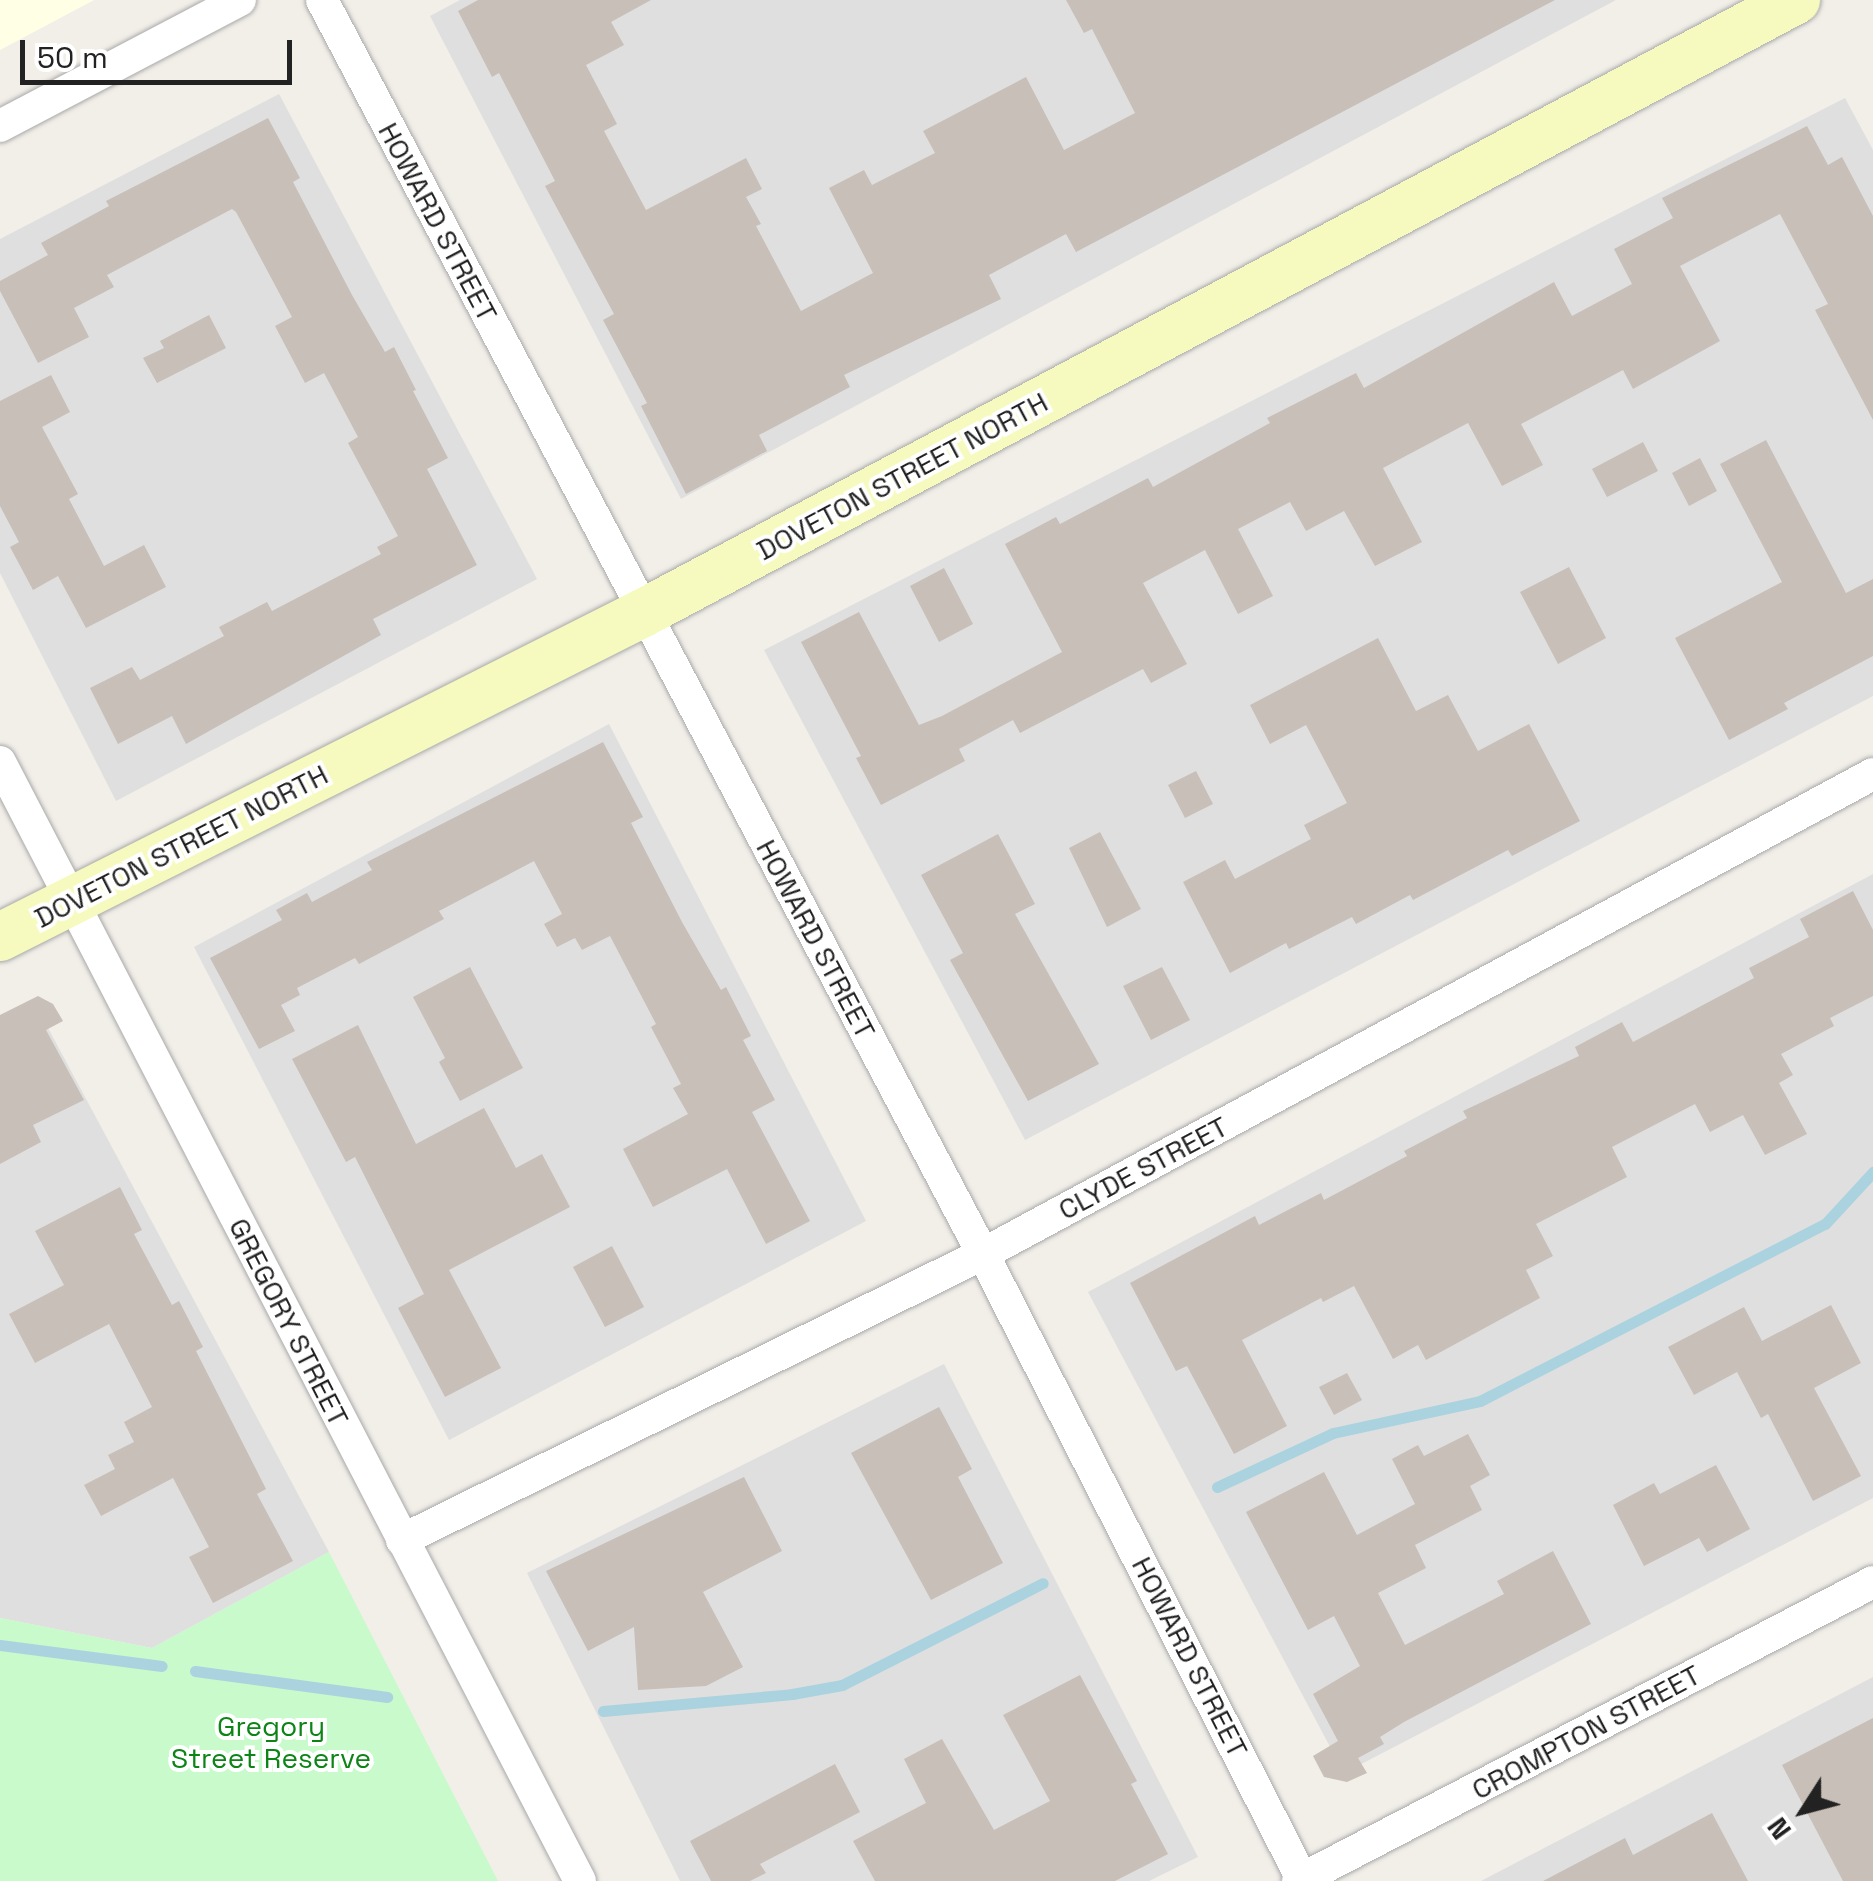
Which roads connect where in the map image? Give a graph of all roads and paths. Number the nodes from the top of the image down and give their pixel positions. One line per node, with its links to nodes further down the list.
1 (240, 0): 4 (street)
2 (322, 0): 5 (street, HOWARD STREET)
3 (1796, 0): 5 (main road, DOVETON STREET NORTH)
4 (0, 126)
5 (643, 613): 8 (main road, DOVETON STREET NORTH); 10 (street, HOWARD STREET)
6 (0, 762): 8 (street, GREGORY STREET)
7 (1873, 774): 10 (street, CLYDE STREET)
8 (72, 901): 9 (main road, DOVETON STREET NORTH); 11 (street, GREGORY STREET)
9 (0, 937)
10 (983, 1254): 11 (street, CLYDE STREET); 13 (street, HOWARD STREET)
11 (402, 1540): 14 (street, GREGORY STREET)
12 (1873, 1582): 13 (street, CROMPTON STREET)
13 (1301, 1880)
14 (580, 1881)

